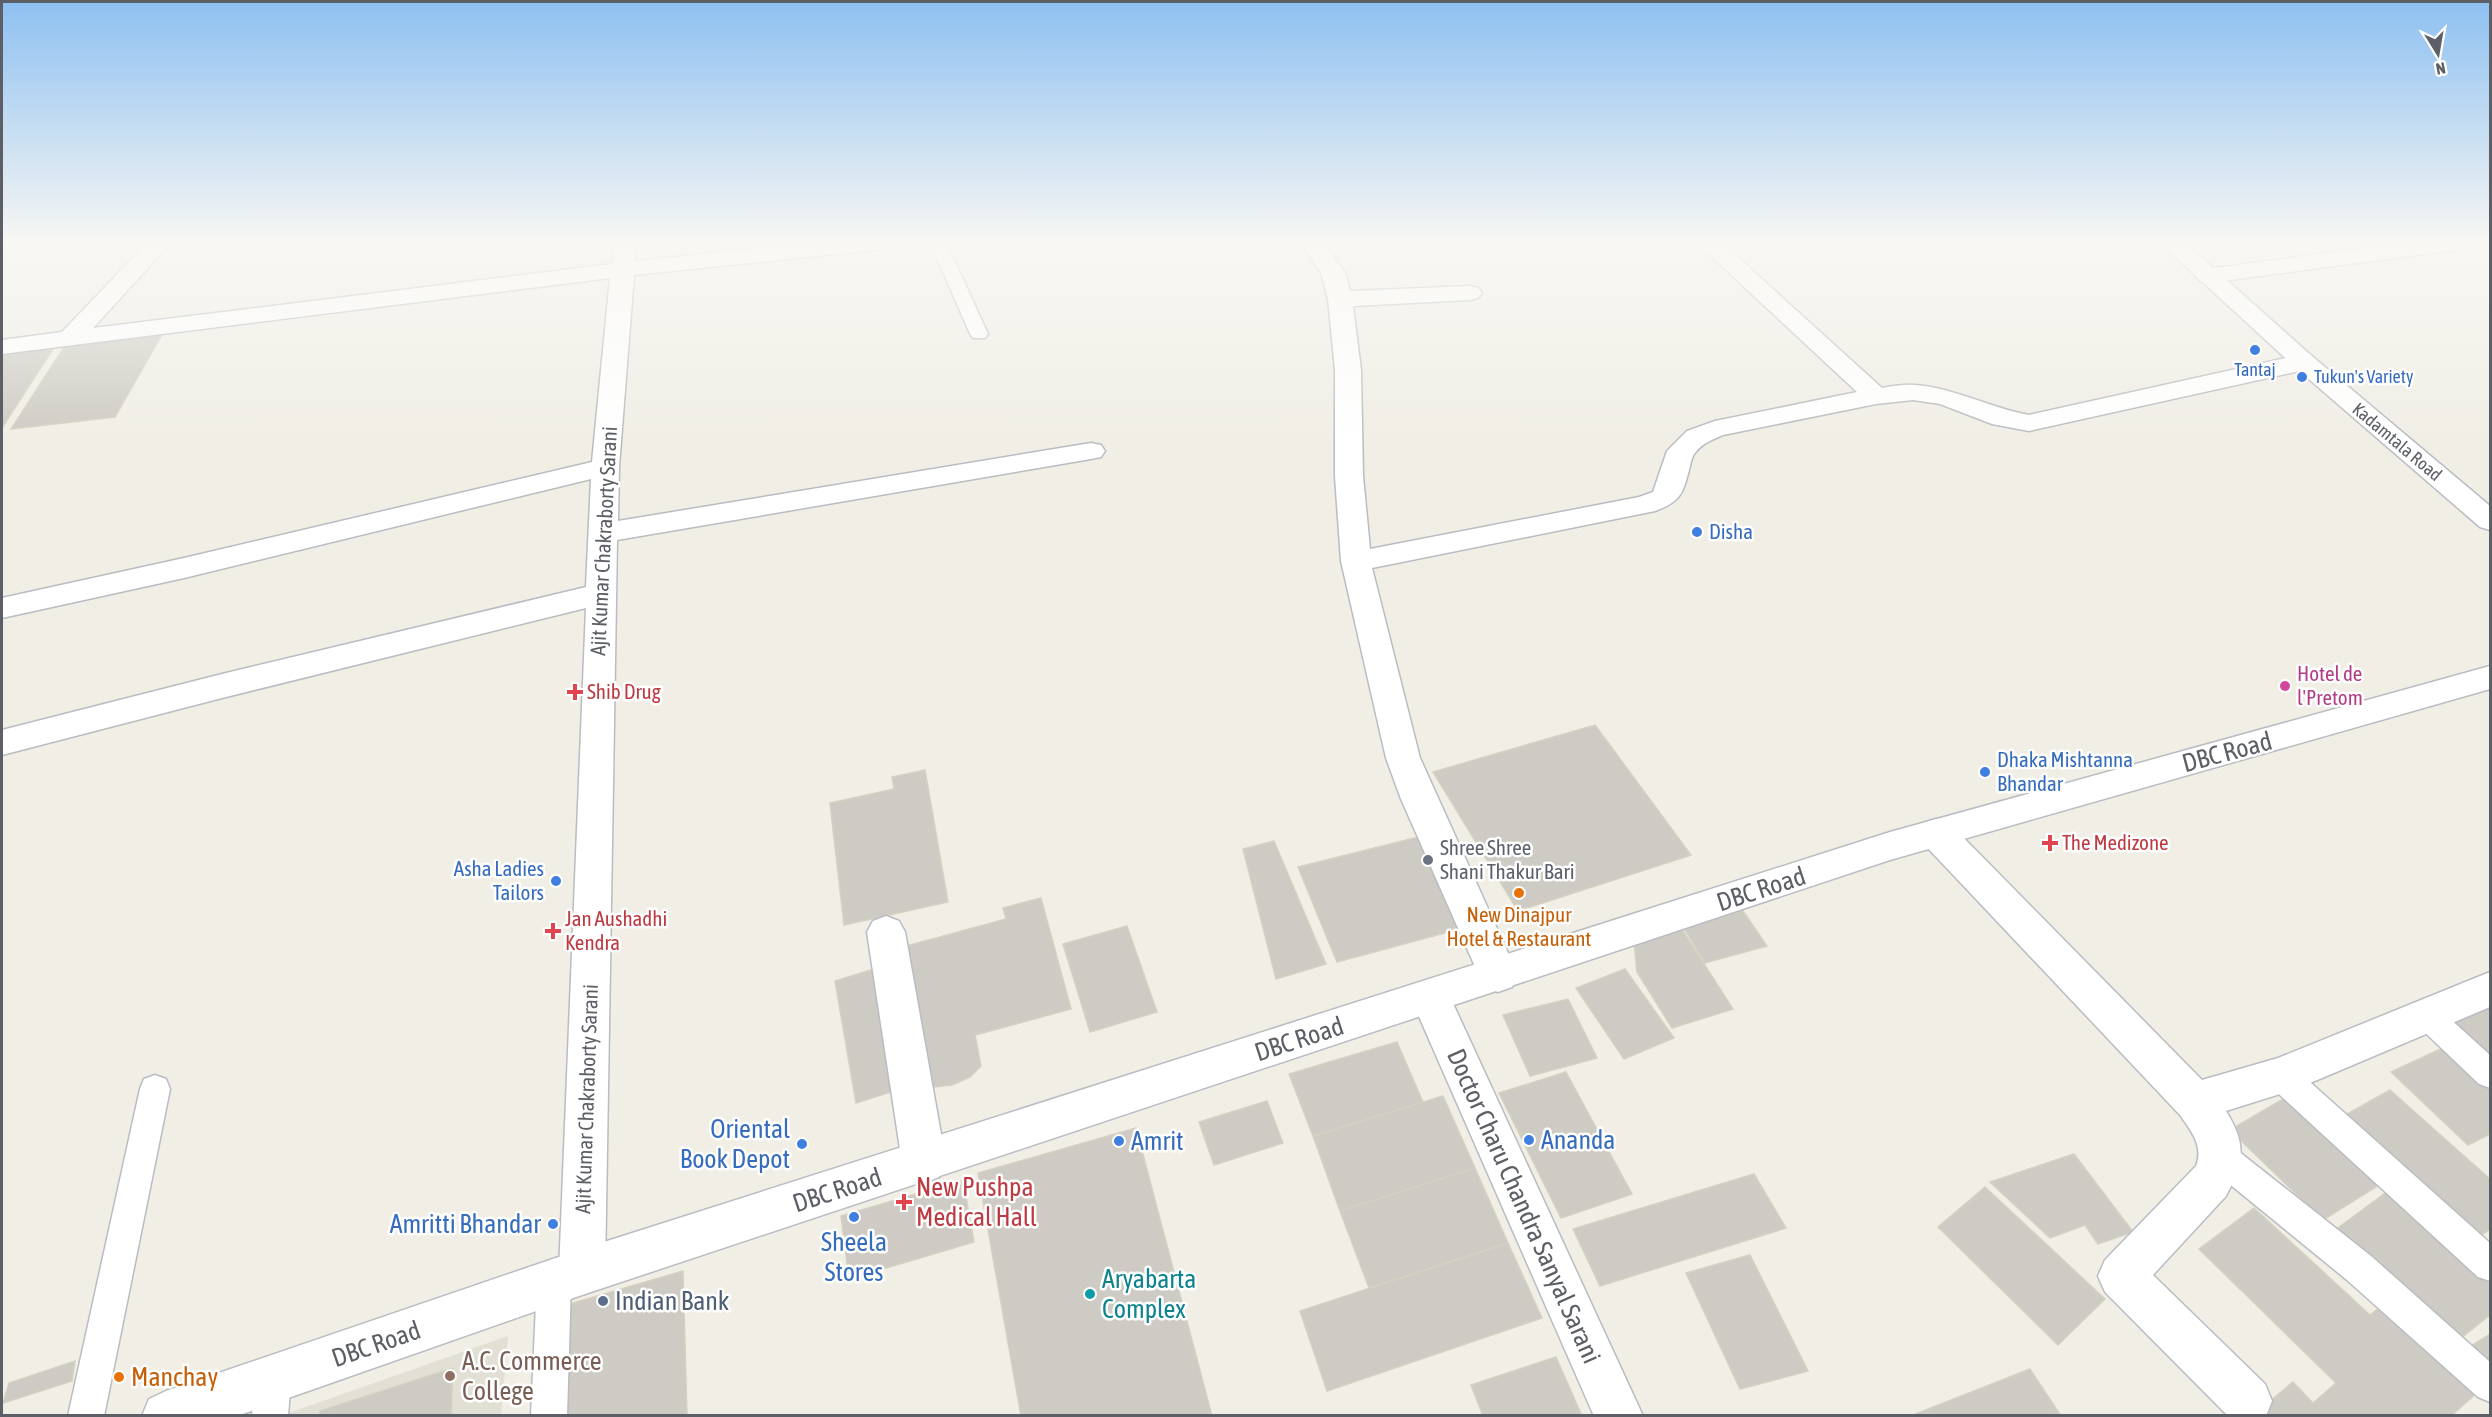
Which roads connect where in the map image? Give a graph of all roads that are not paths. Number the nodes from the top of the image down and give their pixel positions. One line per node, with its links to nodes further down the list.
1 (98, 308): 9 (street)
2 (275, 308): 9 (street)
3 (619, 308): 14 (street, Ajit Kumar Chakraborty Sarani)
4 (967, 308): 8 (lane)
5 (1341, 308): 17 (street)
6 (1780, 308): 12 (street)
7 (2244, 308): 11 (street, Kadamtala Road)
8 (979, 334)
9 (69, 339): 10 (street)
10 (2, 347)
11 (2304, 362): 12 (street); 15 (street, Kadamtala Road)
12 (1876, 396): 17 (street)
13 (1091, 451): 16 (street)
14 (605, 467): 16 (street, Ajit Kumar Chakraborty Sarani); 19 (street)
15 (2490, 521)
16 (603, 533): 18 (street, Ajit Kumar Chakraborty Sarani)
17 (1356, 561): 26 (street)
18 (601, 594): 23 (street); 37 (street, Ajit Kumar Chakraborty Sarani)
19 (2, 608)
20 (2490, 678): 22 (street, DBC Road)
21 (2490, 684): 22 (street, DBC Road)
22 (2442, 693): 24 (street, DBC Road)
23 (2, 742)
24 (1936, 832): 26 (street, DBC Road); 33 (street)
25 (886, 932): 35 (street)
26 (1498, 975): 28 (street, DBC Road)
27 (2490, 989): 29 (street)
28 (1430, 996): 35 (street, DBC Road); 44 (street, Doctor Charu Chandra Sanyal Sarani)
29 (2426, 1015): 30 (lane); 31 (street)
30 (2490, 1074)
31 (2281, 1076): 33 (street); 36 (lane)
32 (155, 1089): 41 (lane)
33 (2195, 1101): 34 (street)
34 (2222, 1158): 38 (lane); 40 (street)
35 (924, 1162): 37 (street, DBC Road)
36 (2490, 1265)
37 (568, 1277): 39 (street, DBC Road); 43 (lane)
38 (2490, 1385)
39 (272, 1397): 42 (street, DBC Road)
40 (2248, 1401)
41 (86, 1416)
42 (166, 1416)
43 (549, 1416)
44 (1618, 1416)

